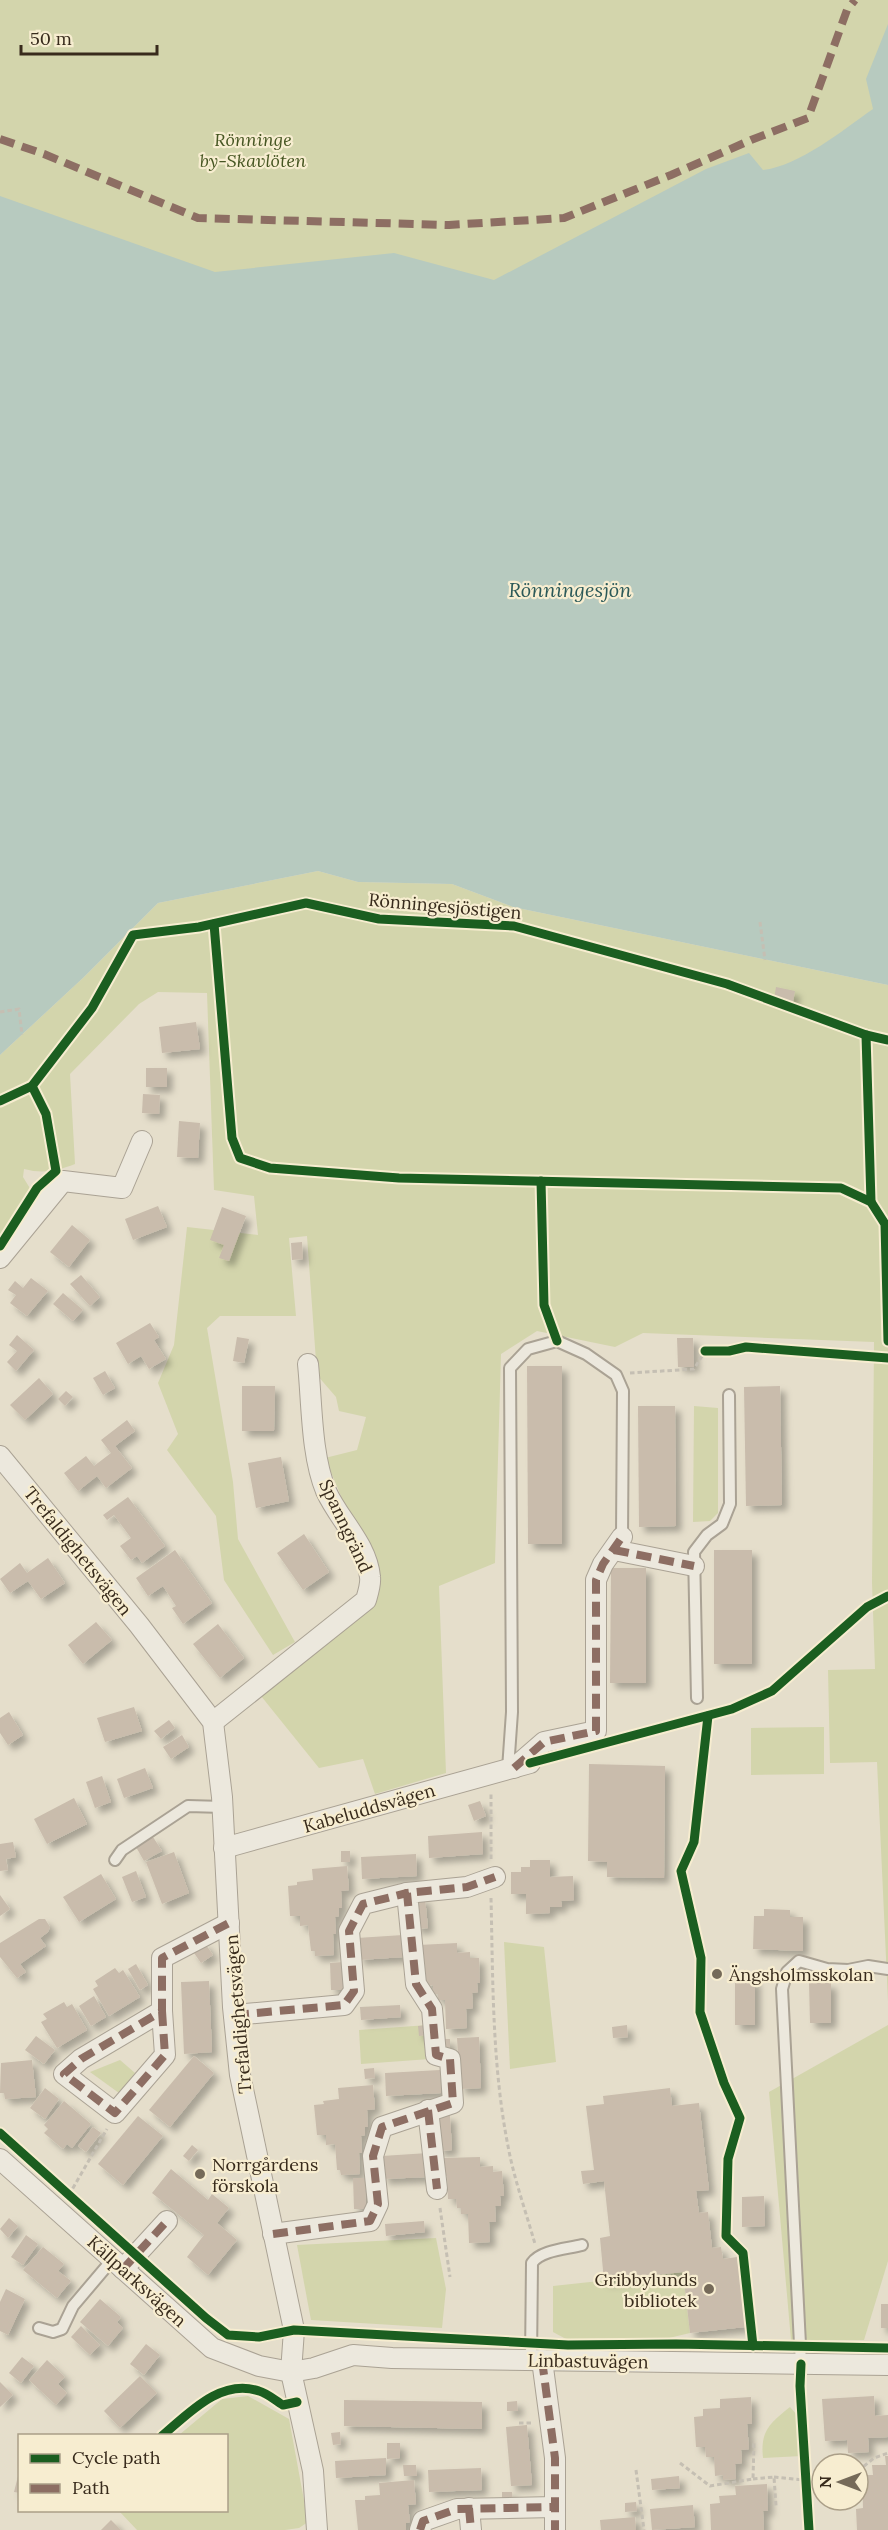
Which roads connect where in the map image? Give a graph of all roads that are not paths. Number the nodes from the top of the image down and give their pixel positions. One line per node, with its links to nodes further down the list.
1 (142, 1141): 2 (street)
2 (0, 1258)
3 (308, 1364): 9 (street, Spanngränd)
4 (729, 1395): 7 (lane)
5 (0, 1456): 9 (street, Trefaldighetsvägen)
6 (618, 1544): 7 (street); 10 (street, Kabeluddsvägen); 10 (lane)
7 (694, 1566): 8 (lane)
8 (697, 1698)
9 (213, 1722): 11 (street, Trefaldighetsvägen)
10 (517, 1767): 12 (street, Kabeluddsvägen)
11 (223, 1807): 12 (street, Trefaldighetsvägen); 13 (lane)
12 (224, 1848): 16 (street, Trefaldighetsvägen)
13 (116, 1860)
14 (493, 1877): 15 (street)
15 (407, 1893): 19 (street); 20 (street)
16 (229, 1923): 18 (street, Trefaldighetsvägen); 19 (street, Trefaldighetsvägen)
17 (888, 1969): 28 (lane)
18 (162, 2011): 18 (street, Trefaldighetsvägen)
19 (234, 2015): 24 (street, Trefaldighetsvägen)
20 (428, 2110): 22 (street); 24 (street)
21 (0, 2159): 26 (street, Källparksvägen)
22 (437, 2188)
23 (167, 2221): 26 (street)
24 (273, 2234): 31 (street, Trefaldighetsvägen)
25 (582, 2245): 29 (lane)
26 (118, 2264): 27 (lane); 31 (street, Källparksvägen)
27 (39, 2328)
28 (800, 2355): 29 (street, Linbastuvägen); 30 (street, Linbastuvägen)
29 (537, 2360): 31 (street, Linbastuvägen); 32 (street)
30 (888, 2365)
31 (291, 2372): 34 (street, Trefaldighetsvägen)
32 (555, 2506): 33 (street); 37 (street)
33 (469, 2508): 35 (street); 36 (street)
34 (317, 2530)
35 (420, 2530)
36 (471, 2530)
37 (555, 2530)

